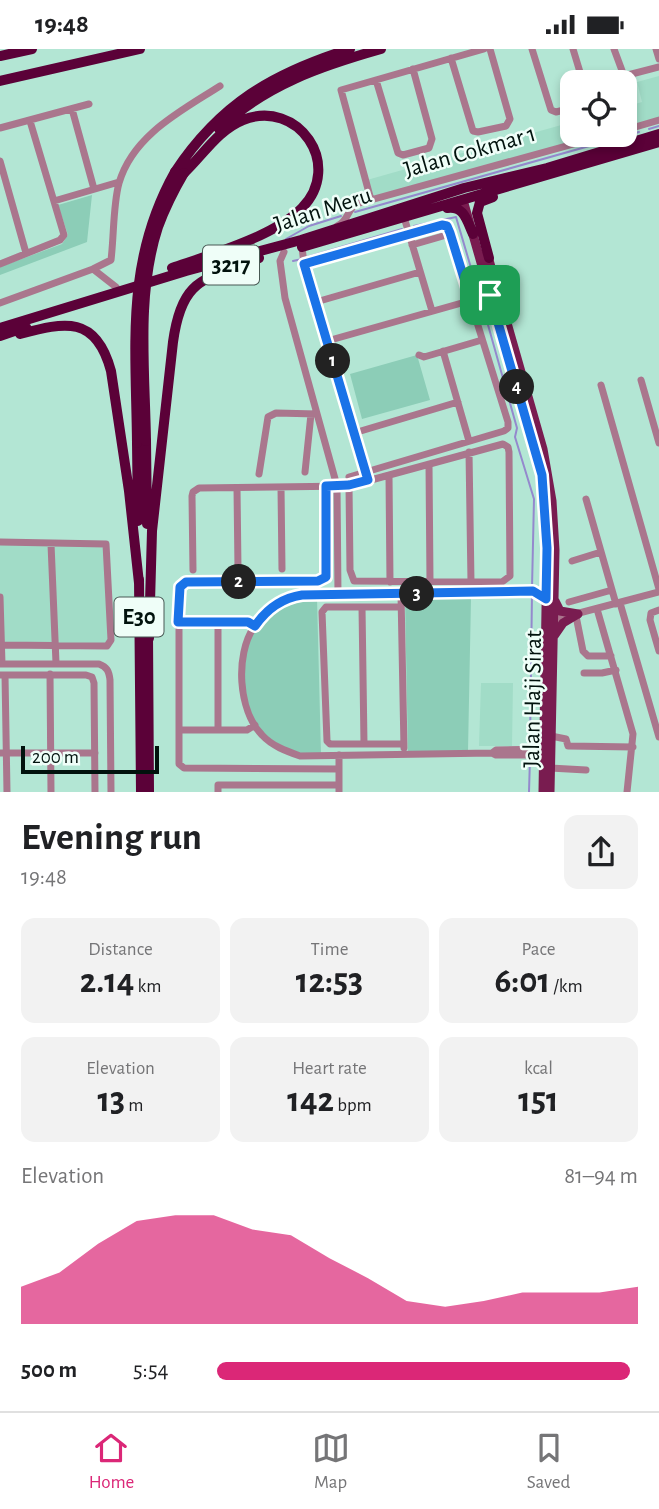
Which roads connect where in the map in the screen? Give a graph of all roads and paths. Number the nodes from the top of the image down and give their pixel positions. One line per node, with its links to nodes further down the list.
1 (32, 49): 11 (highway)
2 (140, 49): 18 (highway)
3 (350, 49): 34 (highway, E30)
4 (381, 49): 34 (highway, E30)
5 (484, 49): 12 (street)
6 (490, 49): 12 (street)
7 (532, 49): 22 (street)
8 (573, 49): 16 (street)
9 (614, 49): 14 (street)
10 (656, 49): 13 (street)
11 (0, 56)
12 (451, 58): 15 (street)
13 (659, 59)
14 (659, 67)
15 (413, 69): 17 (street); 17 (street)
16 (579, 70)
17 (376, 80): 38 (street)
18 (0, 81)
19 (220, 86): 35 (street)
20 (89, 104): 21 (street)
21 (72, 109): 24 (street); 36 (street)
22 (560, 111)
23 (659, 120): 25 (street)
24 (30, 121): 27 (street); 39 (street)
25 (641, 125): 26 (street); 29 (street)
26 (637, 126)
27 (0, 128)
28 (659, 134): 29 (highway, Jalan Meru / 3217)
29 (644, 139): 33 (highway, Jalan Meru / 3217)
30 (659, 142): 33 (highway, Jalan Meru / 3217)
31 (563, 147): 38 (street, Jalan Cokmar 1)
32 (0, 161): 48 (street)
33 (551, 170): 37 (highway); 42 (highway, Jalan Meru / 3217); 51 (highway)
34 (179, 172): 55 (highway); 73 (highway, E30, bridge)
35 (119, 183): 36 (street); 53 (street)
36 (94, 189): 39 (street)
37 (466, 198): 41 (highway, Jalan Meru / 3217); 42 (highway); 45 (main road, Jalan Haji Sirat); 51 (main road, Jalan Haji Sirat)
38 (371, 200): 40 (street, Jalan Cokmar 1)
39 (54, 201): 48 (street)
40 (348, 213): 42 (street); 49 (street, Jalan Cokmar 1)
41 (407, 216): 44 (street); 45 (highway); 49 (highway, Jalan Meru / 3217)
42 (359, 222): 49 (highway, Jalan Meru / 3217)
43 (448, 230): 44 (street); 46 (street); 56 (street)
44 (408, 233): 46 (street); 49 (street)
45 (473, 234): 56 (main road, Jalan Haji Sirat)
46 (412, 245): 54 (street)
47 (284, 252): 49 (highway, Jalan Meru / 3217); 50 (highway, Jalan Meru / 3217); 70 (street)
48 (26, 253): 52 (street)
49 (303, 254): 57 (highway, Jalan Meru / 3217); 58 (street)
50 (259, 258): 62 (highway, Jalan Meru / 3217); 120 (highway)
51 (489, 258): 107 (main road, Jalan Haji Sirat)
52 (0, 264)
53 (93, 269): 55 (street); 59 (street)
54 (420, 272): 58 (street); 60 (street)
55 (116, 287): 57 (highway)
56 (480, 298): 60 (street); 63 (street); 94 (main road, Jalan Haji Sirat)
57 (90, 299): 61 (highway, Jalan Meru / 3217)
58 (316, 302): 64 (street)
59 (0, 303)
60 (432, 311): 64 (street)
61 (0, 328)
62 (0, 336): 99 (highway)
63 (482, 339): 65 (street); 72 (street)
64 (327, 341): 71 (street)
65 (443, 351): 66 (street); 69 (street)
66 (419, 355)
67 (640, 380): 74 (street)
68 (601, 385): 102 (street)
69 (458, 402): 71 (street); 72 (street)
70 (314, 414): 77 (street); 78 (street); 83 (street)
71 (354, 433): 80 (street)
72 (469, 441): 80 (street)
73 (141, 442): 99 (highway, E30); 120 (highway, E30)
74 (659, 443)
75 (470, 452): 76 (street); 98 (street); 98 (street)
76 (429, 464): 79 (street); 97 (street)
77 (305, 472)
78 (259, 474)
79 (389, 475): 80 (street); 96 (street)
80 (367, 476): 81 (street)
81 (349, 481): 83 (street); 96 (street)
82 (326, 486): 83 (street); 84 (street); 95 (street)
83 (337, 486): 104 (street)
84 (281, 487): 85 (street); 92 (street)
85 (237, 488): 91 (street); 93 (street)
86 (586, 499): 89 (street)
87 (0, 542): 88 (street)
88 (51, 544): 122 (street); 122 (street)
89 (601, 552): 90 (street); 100 (street)
90 (572, 561)
91 (238, 569)
92 (282, 569)
93 (193, 570)
94 (546, 577): 101 (street); 107 (main road, Jalan Haji Sirat)
95 (287, 582): 105 (street); 116 (street)
96 (390, 582): 97 (street)
97 (430, 582): 98 (street)
98 (471, 582)
99 (139, 583): 154 (highway, E30)
100 (612, 590): 108 (street); 109 (street)
101 (530, 591): 103 (street); 107 (street)
102 (659, 591): 109 (street)
103 (401, 594): 104 (street); 111 (street)
104 (338, 595): 105 (street)
105 (292, 596): 118 (street)
106 (0, 597): 121 (street)
107 (550, 600): 114 (main road); 115 (main road, Jalan Haji Sirat)
108 (569, 602)
109 (618, 604): 112 (street); 134 (street)
110 (362, 607): 111 (street); 135 (street); 135 (street)
111 (401, 607): 136 (street)
112 (597, 609): 114 (street); 124 (street)
113 (659, 610): 123 (street)
114 (577, 615): 115 (street); 119 (main road); 124 (street)
115 (549, 621): 119 (main road, Jalan Haji Sirat); 138 (main road, Jalan Haji Sirat)
116 (178, 622): 117 (street); 133 (street)
117 (218, 622): 118 (street); 132 (street)
118 (255, 626): 131 (street)
119 (553, 637): 138 (main road, Jalan Haji Sirat)
120 (149, 638): 155 (highway, E30)
121 (1, 645): 122 (street); 126 (street)
122 (56, 646): 125 (street)
123 (659, 651)
124 (611, 656): 127 (street)
125 (56, 663): 126 (street); 153 (street)
126 (1, 664)
127 (615, 670): 128 (street); 137 (street)
128 (584, 673)
129 (50, 674): 130 (street); 140 (street); 141 (street)
130 (2, 675): 139 (street)
131 (255, 725): 132 (street); 142 (street)
132 (218, 729): 133 (street)
133 (178, 730): 144 (street)
134 (659, 737)
135 (364, 744): 136 (street)
136 (404, 744): 143 (street)
137 (633, 747): 138 (street); 158 (street)
138 (542, 752): 143 (street); 145 (street); 156 (main road, Jalan Haji Sirat); 157 (main road, Jalan Haji Sirat)
139 (3, 753): 140 (street); 150 (street)
140 (50, 753): 141 (street); 151 (street)
141 (95, 753): 152 (street)
142 (339, 755): 143 (street); 144 (street)
143 (404, 755)
144 (339, 769): 148 (street)
145 (586, 770)
146 (218, 788): 147 (street)
147 (260, 788): 149 (street)
148 (339, 788): 149 (street)
149 (299, 789)
150 (7, 792)
151 (51, 792)
152 (95, 792)
153 (111, 792)
154 (141, 792)
155 (149, 792)
156 (543, 792)
157 (550, 792)
158 (627, 792)

